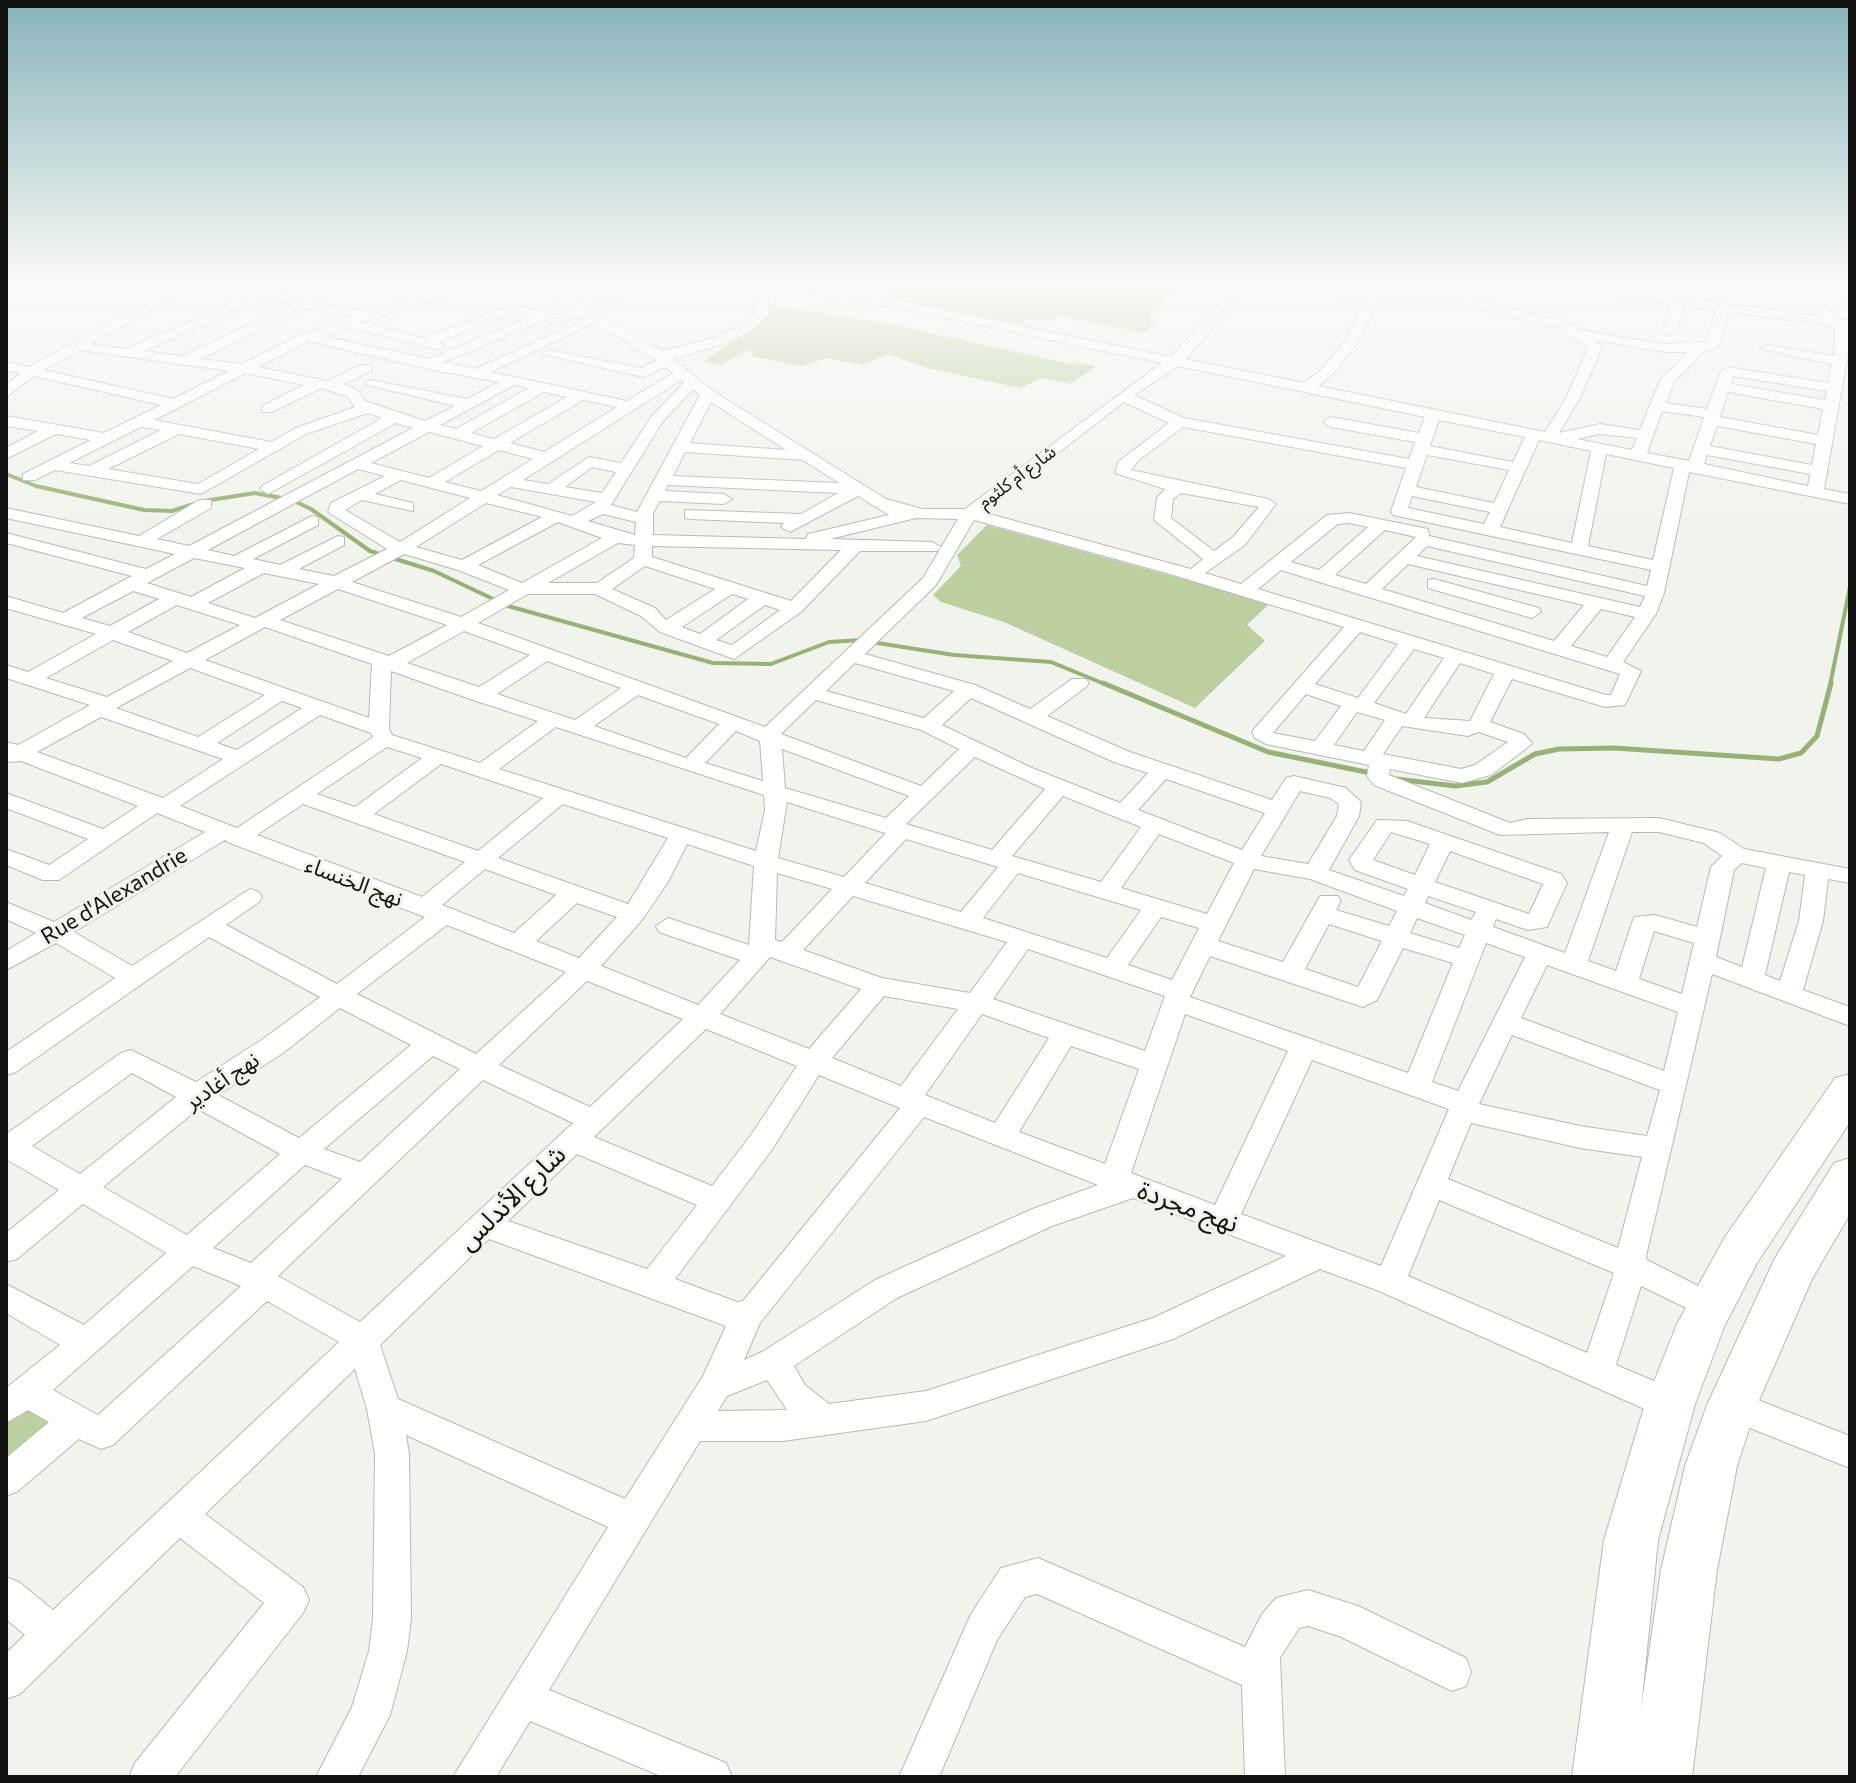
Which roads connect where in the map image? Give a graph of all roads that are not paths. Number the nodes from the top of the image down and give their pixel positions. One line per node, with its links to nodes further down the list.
1 (6, 366): 24 (street)
2 (41, 366): 24 (street)
3 (224, 366): 22 (street)
4 (250, 366): 22 (street)
5 (413, 366): 29 (street)
6 (437, 366): 26 (street)
7 (490, 366): 26 (street)
8 (536, 366): 28 (street)
9 (560, 366): 23 (street)
10 (612, 366): 19 (street)
11 (647, 366): 25 (street)
12 (670, 366): 27 (street)
13 (1161, 366): 39 (street, شارع أم كلثوم)
14 (1204, 366): 33 (street)
15 (1332, 366): 33 (street)
16 (1589, 366): 71 (street)
17 (1682, 366): 44 (street)
18 (1832, 366): 21 (street)
19 (616, 367): 25 (street)
20 (366, 368): 31 (street)
21 (1839, 368): 32 (street); 45 (street)
22 (245, 369): 31 (street); 41 (street)
23 (553, 370): 28 (street); 30 (street)
24 (29, 373): 34 (street); 41 (street)
25 (643, 373): 30 (street)
26 (475, 374): 28 (street)
27 (687, 377): 35 (street); 37 (street); 51 (street)
28 (519, 383): 38 (street); 42 (street); 49 (street)
29 (371, 384): 36 (street); 42 (street)
30 (622, 384): 35 (street)
31 (324, 385): 36 (street); 48 (street)
32 (1722, 387): 45 (street); 63 (street)
33 (1307, 388): 40 (street)
34 (7, 391)
35 (655, 391): 43 (street)
36 (352, 393): 46 (street)
37 (708, 394): 53 (street); 80 (street)
38 (581, 395): 43 (street); 47 (street)
39 (1123, 396): 59 (street); 117 (street, شارع أم كلثوم)
40 (1348, 397): 52 (street); 60 (street)
41 (175, 404): 57 (street)
42 (468, 404): 65 (street)
43 (631, 406): 61 (street)
44 (1657, 406): 63 (street); 69 (street)
45 (1832, 406): 72 (street)
46 (367, 408): 54 (street); 62 (street)
47 (560, 408): 55 (street); 61 (street)
48 (267, 409)
49 (502, 410): 55 (street); 58 (street)
50 (299, 414): 62 (street)
51 (662, 414): 53 (street); 89 (street)
52 (1433, 414): 71 (street); 73 (street)
53 (696, 417): 76 (street)
54 (394, 418): 65 (street); 100 (street)
55 (542, 418): 67 (street)
56 (6, 421): 66 (street)
57 (141, 422): 64 (street); 70 (street)
58 (479, 422): 67 (street); 68 (street)
59 (1180, 422): 77 (street); 99 (street)
60 (1331, 422): 73 (street); 77 (street)
61 (604, 423): 81 (street); 83 (street)
62 (317, 425): 75 (street)
63 (1709, 425): 72 (street); 72 (street); 72 (street); 88 (street)
64 (178, 428): 75 (street); 91 (street)
65 (428, 428): 68 (street); 85 (street)
66 (54, 429): 70 (street); 79 (street)
67 (520, 431): 74 (street)
68 (457, 435): 74 (street)
69 (1646, 435): 71 (street); 82 (street)
70 (106, 438): 84 (street)
71 (1544, 438): 78 (street); 87 (street)
72 (1816, 439): 104 (street)
73 (1422, 444): 86 (street); 87 (street)
74 (496, 445): 81 (street); 97 (street)
75 (273, 447): 96 (street)
76 (682, 447): 80 (street); 92 (street)
77 (1315, 447): 86 (street)
78 (1599, 450): 82 (street); 139 (street)
79 (6, 454): 84 (street)
80 (811, 456): 94 (street)
81 (548, 458): 98 (street)
82 (1637, 458): 88 (street)
83 (589, 462): 89 (street); 101 (street)
84 (56, 464): 91 (street); 95 (street)
85 (357, 464): 93 (street); 138 (street)
86 (1414, 465): 103 (street)
87 (1517, 467): 114 (street)
88 (1688, 467): 104 (street); 146 (street)
89 (626, 469): 109 (street)
90 (169, 470): 96 (street)
91 (90, 472): 96 (street)
92 (668, 472): 94 (street); 102 (street); 106 (street)
93 (401, 474): 97 (street); 105 (street)
94 (837, 474): 102 (street)
95 (29, 477)
96 (220, 478)
97 (433, 482): 107 (street)
98 (509, 482): 101 (street); 107 (street)
99 (1177, 487): 141 (street); 141 (street)
100 (268, 489)
101 (551, 489): 109 (street)
102 (858, 489): 110 (street); 112 (street)
103 (1405, 490): 114 (street); 126 (street)
104 (1815, 492): 108 (street)
105 (361, 495): 113 (street); 137 (street)
106 (654, 496): 110 (street); 119 (street)
107 (484, 498): 118 (street); 137 (street)
108 (1850, 499)
109 (603, 503): 119 (street); 123 (street)
110 (830, 503): 121 (street)
111 (205, 504): 129 (street)
112 (886, 504): 116 (street); 120 (street)
113 (407, 507)
114 (1499, 509): 126 (street)
115 (6, 513): 125 (street)
116 (921, 514): 117 (street); 120 (street)
117 (969, 514): 135 (street, شارع أم كلثوم); 149 (street)
118 (557, 516): 123 (street); 145 (street)
119 (645, 516): 121 (street); 140 (street)
120 (900, 516): 133 (street); 135 (street)
121 (803, 519): 132 (street)
122 (312, 521): 143 (street)
123 (575, 521): 128 (street)
124 (1383, 523): 130 (street); 144 (street); 150 (street)
125 (86, 530): 129 (street); 136 (street)
126 (1490, 530): 139 (street)
127 (6, 538): 136 (street)
128 (615, 538): 140 (street); 156 (street)
129 (144, 540): 138 (street)
130 (1427, 540): 142 (street); 160 (street)
131 (338, 541): 147 (street)
132 (765, 542): 133 (street); 140 (street)
133 (790, 544): 134 (street)
134 (854, 547): 135 (street); 166 (street)
135 (941, 547): 179 (street, شارع أم كلثوم)
136 (49, 549): 151 (street)
137 (400, 549): 145 (street); 152 (street)
138 (194, 550): 143 (street); 151 (street)
139 (1579, 550): 146 (street)
140 (643, 551): 154 (street); 155 (street)
141 (1213, 558): 149 (street)
142 (1403, 558): 148 (street); 158 (street)
143 (239, 560): 147 (street)
144 (1277, 563): 150 (street); 157 (street)
145 (464, 566): 156 (street)
146 (1661, 567): 160 (street)
147 (272, 568): 152 (street); 162 (street)
148 (1448, 569): 153 (street); 159 (street)
149 (1192, 575): 157 (street)
150 (1322, 577): 158 (street)
151 (140, 580): 162 (street); 170 (street)
152 (335, 582): 171 (street); 172 (street)
153 (1434, 584): 165 (street); 167 (street)
154 (730, 587): 161 (street); 174 (street)
155 (602, 588): 156 (street); 174 (street)
156 (518, 591): 172 (street)
157 (1244, 591): 173 (street)
158 (1370, 591): 165 (street)
159 (1550, 592): 164 (street); 167 (street)
160 (1655, 593): 168 (street)
161 (762, 598): 166 (street); 177 (street)
162 (184, 601): 171 (street); 175 (street)
163 (6, 602): 170 (street)
164 (1597, 602): 168 (street); 180 (street)
165 (1413, 605): 169 (street)
166 (794, 608): 177 (street)
167 (1532, 612): 176 (street)
168 (1647, 614): 185 (street)
169 (1449, 615): 176 (street); 178 (street)
170 (64, 620): 175 (street)
171 (260, 622): 183 (street); 184 (street)
172 (461, 623): 181 (street); 184 (street)
173 (1355, 626): 178 (street); 190 (street)
174 (667, 628): 177 (street)
175 (112, 633): 183 (street); 188 (street)
176 (1515, 635): 180 (street)
177 (702, 641)
178 (1413, 644): 182 (street); 198 (street)
179 (863, 646): 192 (street); 194 (street)
180 (1559, 648): 185 (street)
181 (546, 653): 191 (street); 195 (street)
182 (1454, 657): 187 (street); 201 (street)
183 (191, 660): 193 (street); 196 (street)
184 (387, 662): 195 (street); 206 (street)
185 (1613, 663): 187 (street)
186 (6, 671): 188 (street)
187 (1505, 672): 203 (street)
188 (29, 679): 196 (street)
189 (1079, 683): 199 (street)
190 (1302, 686): 198 (street); 210 (street)
191 (636, 687): 202 (street); 205 (street)
192 (968, 689): 199 (street); 204 (street)
193 (283, 692): 197 (street); 208 (street)
194 (812, 693): 204 (street); 207 (street)
195 (480, 696): 200 (street)
196 (102, 706): 208 (street); 211 (street)
197 (319, 706): 206 (street); 213 (street)
198 (1357, 706): 201 (street); 210 (street)
199 (1031, 718): 217 (street)
200 (554, 719): 205 (street); 216 (street)
201 (1404, 720): 203 (street); 215 (street)
202 (731, 724): 207 (street); 214 (street)
203 (1478, 725): 215 (street)
204 (928, 726): 209 (street)
205 (579, 727): 214 (street)
206 (382, 734): 212 (street); 222 (street, Rue d'Alexandrie)
207 (768, 736): 219 (street); 220 (street)
208 (201, 744): 213 (street)
209 (973, 748): 218 (street); 220 (street, شارع الأندلس)
210 (1319, 750): 215 (street)
211 (10, 753): 224 (street, نهج الخنساء)
212 (439, 756): 216 (street); 227 (street)
213 (240, 758): 224 (street)
214 (690, 766): 219 (street)
215 (1377, 766): 231 (street)
216 (484, 770): 221 (street)
217 (1162, 770): 225 (street); 226 (street)
218 (1058, 788): 226 (street); 241 (street)
219 (777, 793): 230 (street); 242 (street)
220 (923, 794): 230 (street, شارع الأندلس)
221 (560, 795): 233 (street); 239 (street, نهج أغادير)
222 (301, 796): 227 (street); 232 (street, Rue d'Alexandrie)
223 (6, 800): 234 (street)
224 (161, 805): 232 (street, نهج الخنساء); 234 (street)
225 (1276, 809): 240 (street); 246 (street)
226 (1122, 814): 229 (street)
227 (359, 815): 239 (street)
228 (1623, 825): 231 (street); 236 (street); 271 (street)
229 (1153, 826): 240 (street); 248 (street)
230 (895, 829): 241 (street); 247 (street, شارع الأندلس)
231 (1508, 830): 238 (street)
232 (230, 834): 254 (street, نهج الخنساء); 261 (street, Rue d'Alexandrie)
233 (681, 834): 242 (street); 255 (street)
234 (105, 838): 237 (street)
235 (1443, 841): 238 (street); 250 (street); 250 (street)
236 (1737, 855): 243 (street); 266 (street)
237 (6, 856)
238 (1494, 858): 257 (street)
239 (482, 860): 249 (street); 254 (street, نهج أغادير)
240 (1247, 860): 246 (street); 262 (street)
241 (1005, 861): 248 (street); 258 (street)
242 (766, 862): 247 (street); 267 (street)
243 (1779, 863): 244 (street); 276 (street)
244 (1817, 870): 245 (street); 279 (street)
245 (1850, 876)
246 (1326, 877): 250 (street); 256 (street)
247 (846, 886): 258 (street); 267 (street, شارع الأندلس)
248 (1107, 891): 252 (street)
249 (574, 892): 255 (street); 265 (street)
250 (1415, 896): 257 (street); 264 (street)
251 (250, 897): 260 (street)
252 (1156, 906): 262 (street); 273 (street)
253 (6, 910): 261 (street)
254 (433, 912): 265 (street, نهج الخنساء); 280 (street, نهج أغادير)
255 (633, 914): 272 (street)
256 (1323, 914): 264 (street); 274 (street)
257 (1483, 920): 268 (street); 269 (street)
258 (967, 921): 263 (street)
259 (668, 926): 267 (street)
260 (209, 927): 275 (street); 280 (street)
261 (56, 932): 270 (street, Rue d'Alexandrie); 275 (street)
262 (1207, 934): 274 (street); 281 (street)
263 (1023, 938): 273 (street); 282 (street)
264 (1395, 938): 269 (street); 274 (street)
265 (518, 943): 272 (street, نهج الخنساء)
266 (1706, 950): 276 (street); 277 (street); 283 (street)
267 (768, 952): 278 (street); 284 (street, شارع الأندلس)
268 (1540, 953): 271 (street); 286 (street)
269 (1467, 959): 295 (street)
270 (6, 962)
271 (1573, 966): 277 (street)
272 (584, 969): 284 (street, نهج الخنساء); 293 (street)
273 (1113, 969): 281 (street)
274 (1290, 973)
275 (134, 978): 292 (street)
276 (1751, 979): 279 (street)
277 (1625, 983): 283 (street)
278 (878, 986): 282 (street); 290 (street)
279 (1789, 994): 285 (street)
280 (338, 996): 288 (street); 297 (street, نهج أغادير)
281 (1177, 996): 289 (street); 291 (street)
282 (978, 1003): 287 (street); 298 (street)
283 (1692, 1007): 294 (street)
284 (703, 1016): 290 (street, نهج مجردة); 300 (street, شارع الأندلس)
285 (1850, 1017)
286 (1506, 1023): 294 (street); 299 (street)
287 (1065, 1034): 291 (street); 301 (street)
288 (430, 1044): 293 (street); 304 (street)
289 (1304, 1047): 295 (street); 311 (street)
290 (813, 1062): 298 (street, نهج مجردة); 310 (street)
291 (1153, 1064): 307 (street)
292 (6, 1065)
293 (482, 1066): 300 (street); 305 (street)
294 (1675, 1085): 303 (street)
295 (1416, 1087): 299 (street)
296 (1850, 1089): 321 (highway)
297 (197, 1095): 302 (street); 304 (street); 309 (street, نهج أغادير)
298 (913, 1102): 301 (street, نهج مجردة); 322 (street)
299 (1464, 1107): 303 (street); 308 (street)
300 (583, 1130): 310 (street); 312 (street, شارع الأندلس)
301 (1001, 1137): 307 (street, نهج مجردة)
302 (8, 1146): 309 (street)
303 (1659, 1149): 316 (street)
304 (301, 1152): 305 (street); 314 (street)
305 (364, 1175): 317 (street)
306 (1850, 1175): 330 (highway)
307 (1124, 1183): 311 (street, نهج مجردة); 325 (street)
308 (1431, 1184): 316 (street); 318 (street)
309 (83, 1187): 313 (street, نهج أغادير); 314 (street)
310 (718, 1201): 319 (street)
311 (1223, 1220): 315 (street, نهج مجردة)
312 (485, 1225): 319 (street); 323 (street, شارع الأندلس)
313 (6, 1250)
314 (190, 1252): 317 (street); 324 (street)
315 (1319, 1255): 318 (street, نهج مجردة); 333 (street)
316 (1632, 1267): 321 (street); 326 (street)
317 (260, 1280): 323 (street); 332 (street)
318 (1390, 1282): 326 (street, نهج مجردة)
319 (653, 1284): 322 (street)
320 (6, 1297): 324 (street)
321 (1711, 1307): 329 (highway)
322 (747, 1316): 327 (street)
323 (362, 1339): 331 (street); 337 (street, شارع الأندلس)
324 (86, 1343): 328 (street)
325 (774, 1362): 327 (street); 333 (street)
326 (1597, 1372): 329 (street, نهج مجردة)
327 (715, 1386): 334 (street)
328 (16, 1400): 332 (street)
329 (1670, 1404): 351 (highway)
330 (1732, 1405): 335 (street); 352 (highway)
331 (384, 1409): 338 (street); 346 (street)
332 (75, 1421): 336 (street)
333 (824, 1421): 334 (street)
334 (691, 1426): 338 (street)
335 (1850, 1452)
336 (6, 1479)
337 (178, 1515): 340 (street, شارع الأندلس); 345 (street)
338 (632, 1520): 344 (street)
339 (6, 1595): 340 (street)
340 (54, 1635): 343 (street, شارع الأندلس)
341 (1452, 1672): 342 (street)
342 (1262, 1674): 349 (street); 350 (street)
343 (6, 1680)
344 (522, 1698): 347 (street); 348 (street)
345 (149, 1777)
346 (336, 1777)
347 (473, 1777)
348 (712, 1777)
349 (919, 1777)
350 (1265, 1777)
351 (1603, 1777)
352 (1661, 1777)

